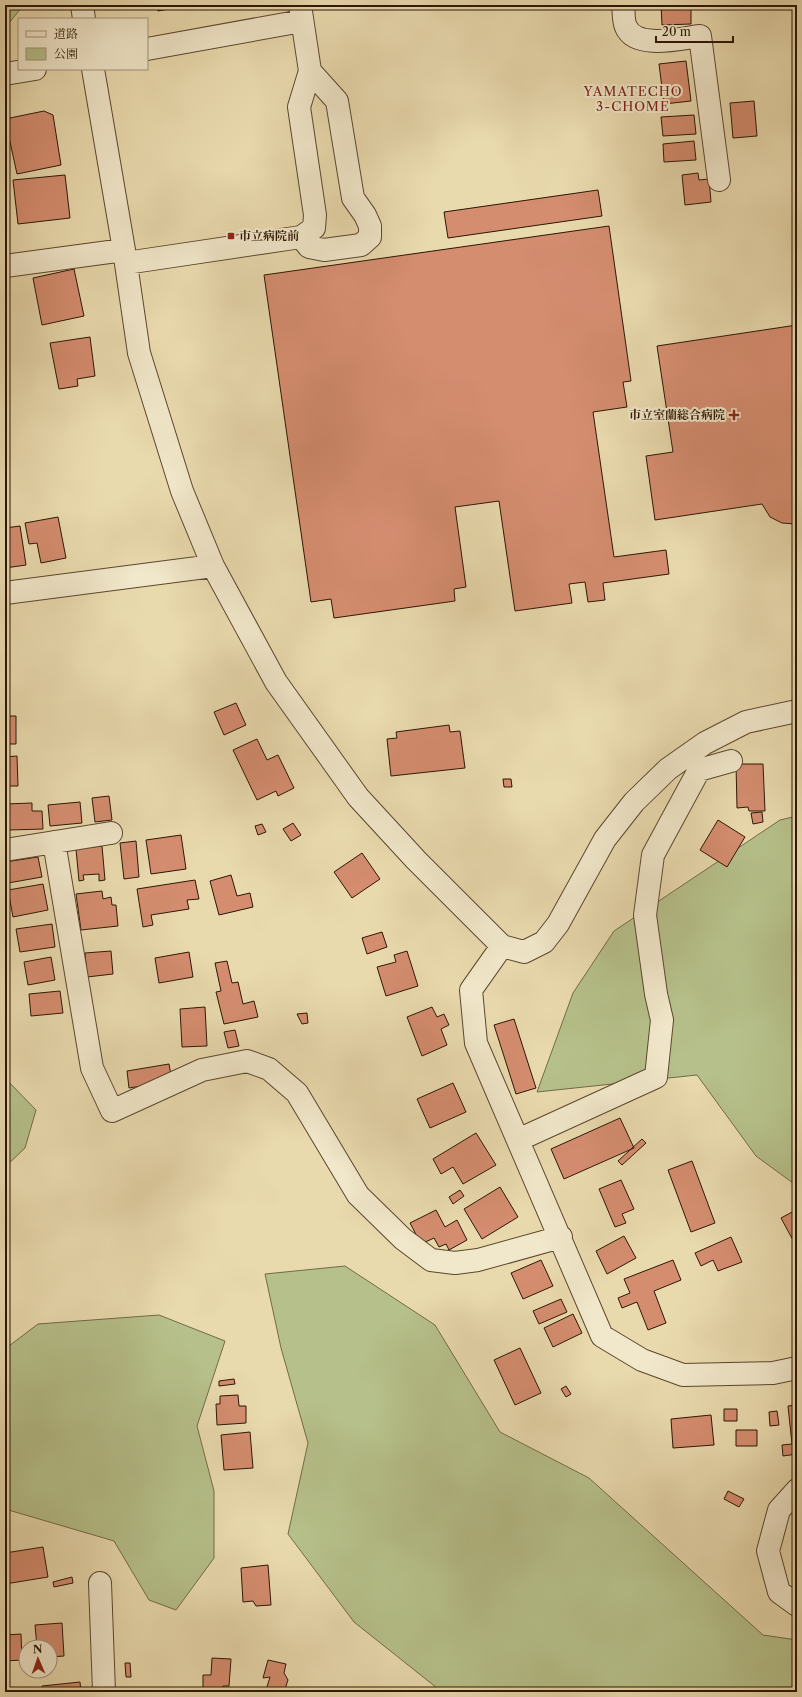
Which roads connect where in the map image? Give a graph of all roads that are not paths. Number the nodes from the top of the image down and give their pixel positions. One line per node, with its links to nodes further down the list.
1 (82, 5): 4 (street)
2 (623, 5): 10 (street)
3 (301, 13): 5 (street); 8 (street)
4 (84, 18)
5 (148, 49)
6 (29, 70): 9 (street)
7 (93, 70): 12 (street)
8 (310, 71): 11 (street); 11 (street)
9 (5, 74)
10 (719, 180)
11 (301, 237): 12 (street)
12 (125, 256): 13 (street); 14 (street)
13 (5, 266)
14 (213, 566): 15 (street); 21 (street)
15 (5, 593)
16 (797, 711): 21 (street)
17 (731, 761): 22 (street)
18 (111, 833): 19 (street)
19 (54, 842): 20 (street); 23 (street)
20 (5, 850)
21 (502, 946): 22 (street)
22 (518, 1140): 23 (street)
23 (561, 1237): 24 (street)
24 (797, 1368)
25 (797, 1490): 27 (street)
26 (100, 1583): 28 (street)
27 (797, 1605)
28 (104, 1692)

